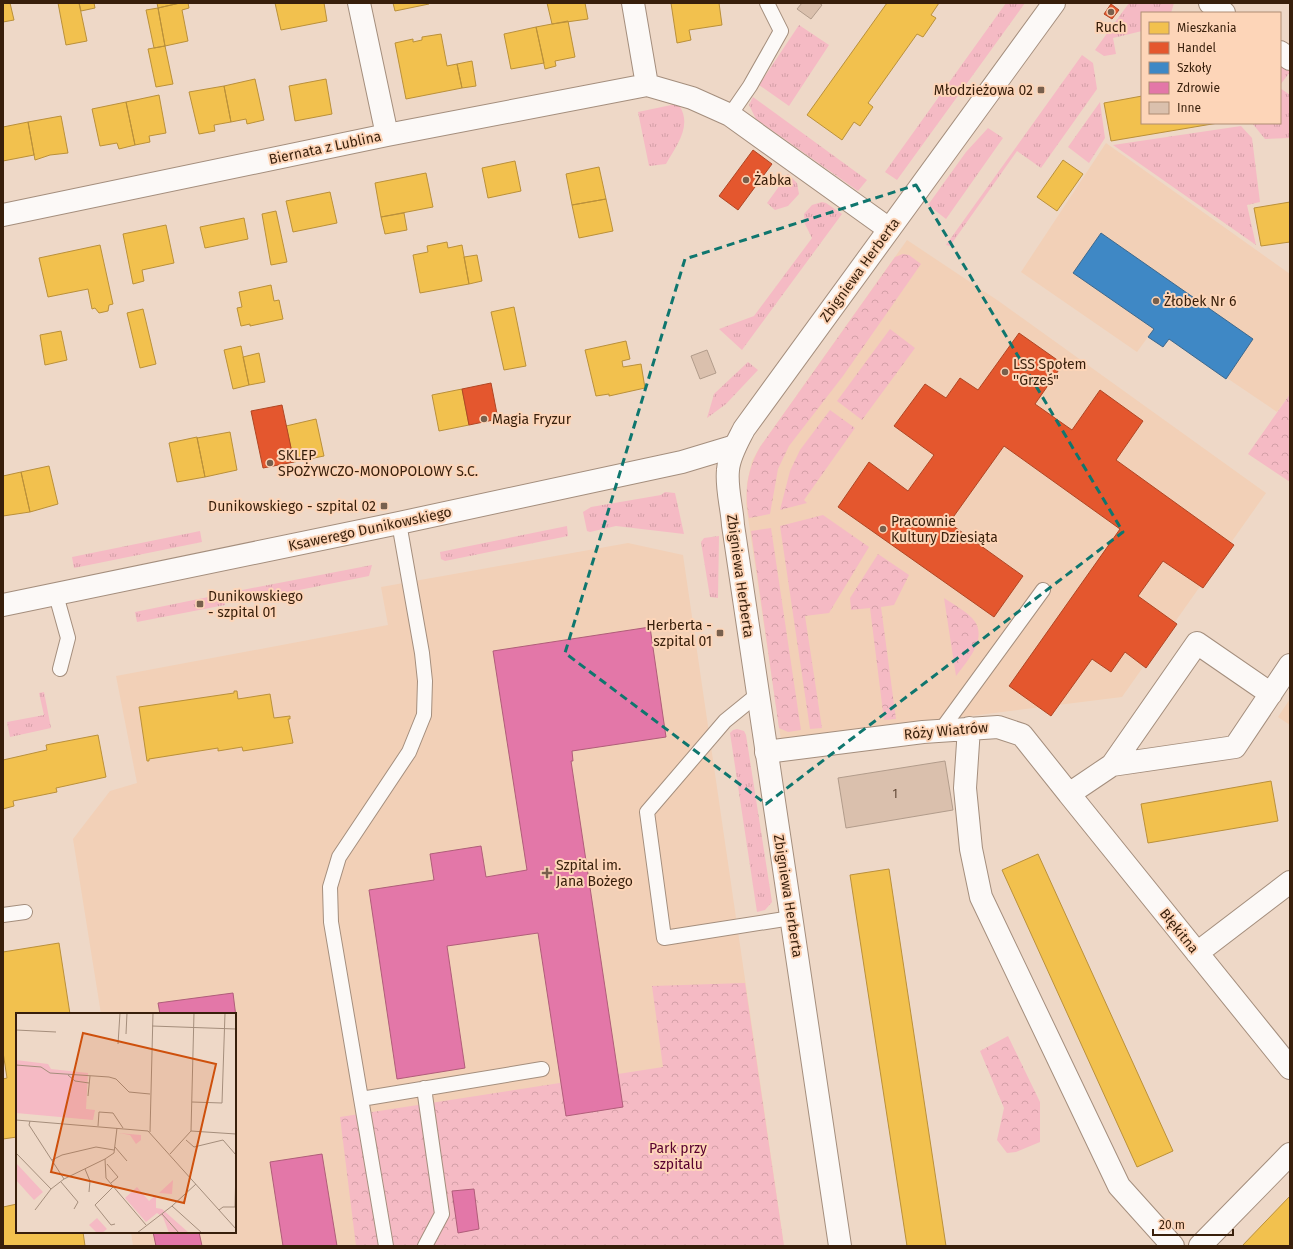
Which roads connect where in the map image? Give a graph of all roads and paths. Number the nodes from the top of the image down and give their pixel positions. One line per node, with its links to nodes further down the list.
1 (359, 3): 11 (street)
2 (633, 3): 9 (street)
3 (767, 3): 10 (lane)
4 (1054, 3): 13 (street, Zbigniewa Herberta)
5 (1210, 3): 6 (street)
6 (1223, 12)
7 (1281, 53): 8 (street)
8 (1290, 59)
9 (648, 85): 10 (street); 11 (street, Biernata z Lublina)
10 (730, 115): 13 (street)
11 (387, 136): 12 (street, Biernata z Lublina)
12 (3, 215)
13 (889, 229): 14 (street, Zbigniewa Herberta)
14 (736, 446): 15 (street, Ksawerego Dunikowskiego); 22 (street, Zbigniewa Herberta)
15 (399, 524): 17 (street, Ksawerego Dunikowskiego); 36 (lane)
16 (1043, 590): 24 (lane)
17 (56, 595): 18 (street, Ksawerego Dunikowskiego); 20 (lane)
18 (3, 605)
19 (1290, 665): 21 (street)
20 (60, 669)
21 (1271, 694): 26 (street); 26 (street)
22 (757, 695): 25 (street, Zbigniewa Herberta); 31 (lane)
23 (969, 728): 24 (street, Róży Wiatrów); 27 (street, Róży Wiatrów); 41 (street)
24 (941, 730): 25 (street, Róży Wiatrów)
25 (766, 752): 31 (street, Zbigniewa Herberta)
26 (1112, 765): 27 (street)
27 (1069, 794): 32 (street, Błękitna)
28 (1290, 882): 32 (street)
29 (25, 912): 30 (lane)
30 (3, 915)
31 (790, 918): 40 (street, Zbigniewa Herberta)
32 (1196, 953): 33 (street, Błękitna)
33 (1290, 1068)
34 (542, 1069): 35 (lane)
35 (424, 1088): 36 (lane); 39 (lane)
36 (361, 1099): 38 (lane)
37 (1290, 1154): 42 (street)
38 (386, 1246)
39 (425, 1246)
40 (840, 1246)
41 (1173, 1246)
42 (1200, 1246)

